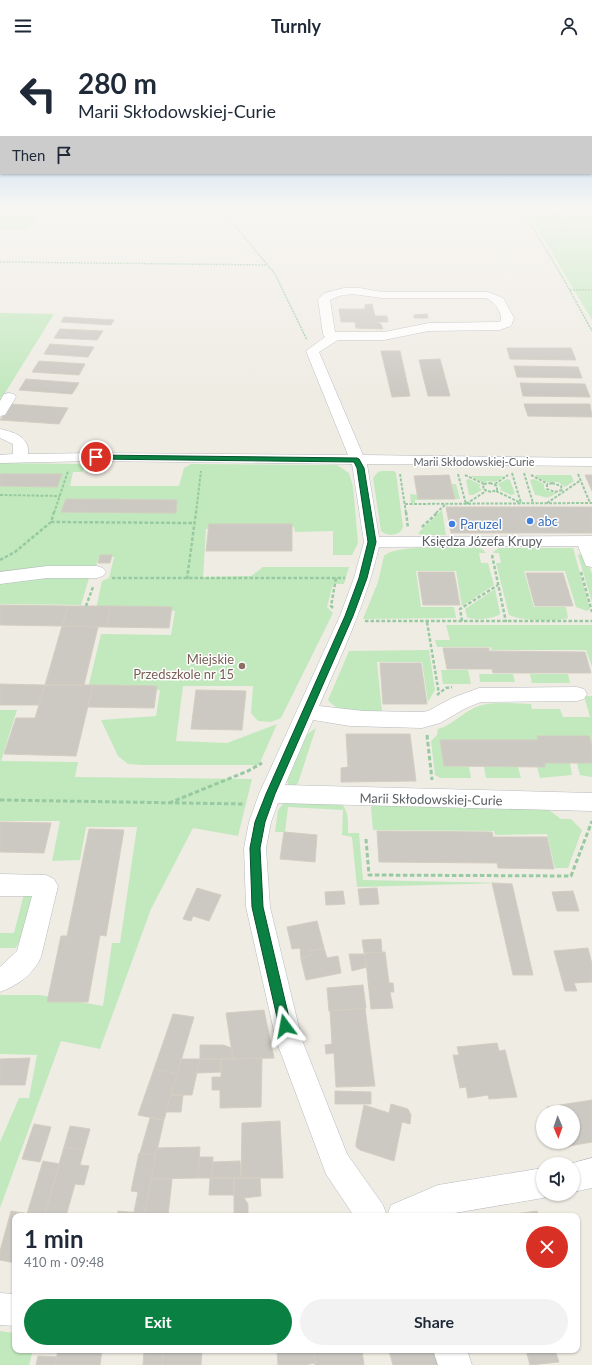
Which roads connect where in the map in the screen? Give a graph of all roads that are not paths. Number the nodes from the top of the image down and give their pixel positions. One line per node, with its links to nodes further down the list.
1 (335, 336): 1 (street); 7 (street)
2 (9, 397): 3 (street)
3 (0, 412)
4 (0, 433): 6 (street)
5 (0, 459): 6 (street, Marii Skłodowskiej-Curie)
6 (19, 459): 7 (street, Marii Skłodowskiej-Curie)
7 (357, 460): 8 (street, Marii Skłodowskiej-Curie); 10 (street)
8 (592, 462)
9 (588, 541): 10 (street, Księdza Józefa Krupy); 11 (street)
10 (372, 542): 15 (street)
11 (586, 565)
12 (96, 576): 13 (street)
13 (0, 578)
14 (578, 694): 15 (street)
15 (307, 711): 16 (street)
16 (261, 799): 17 (street, Marii Skłodowskiej-Curie); 23 (street)
17 (592, 802)
18 (0, 885): 19 (street)
19 (0, 980)
20 (592, 1173): 21 (street)
21 (580, 1176)
22 (536, 1184): 24 (street)
23 (370, 1213)
24 (409, 1213)
25 (0, 1309): 26 (street)
26 (12, 1310)
27 (451, 1353): 28 (street)
28 (455, 1365)

